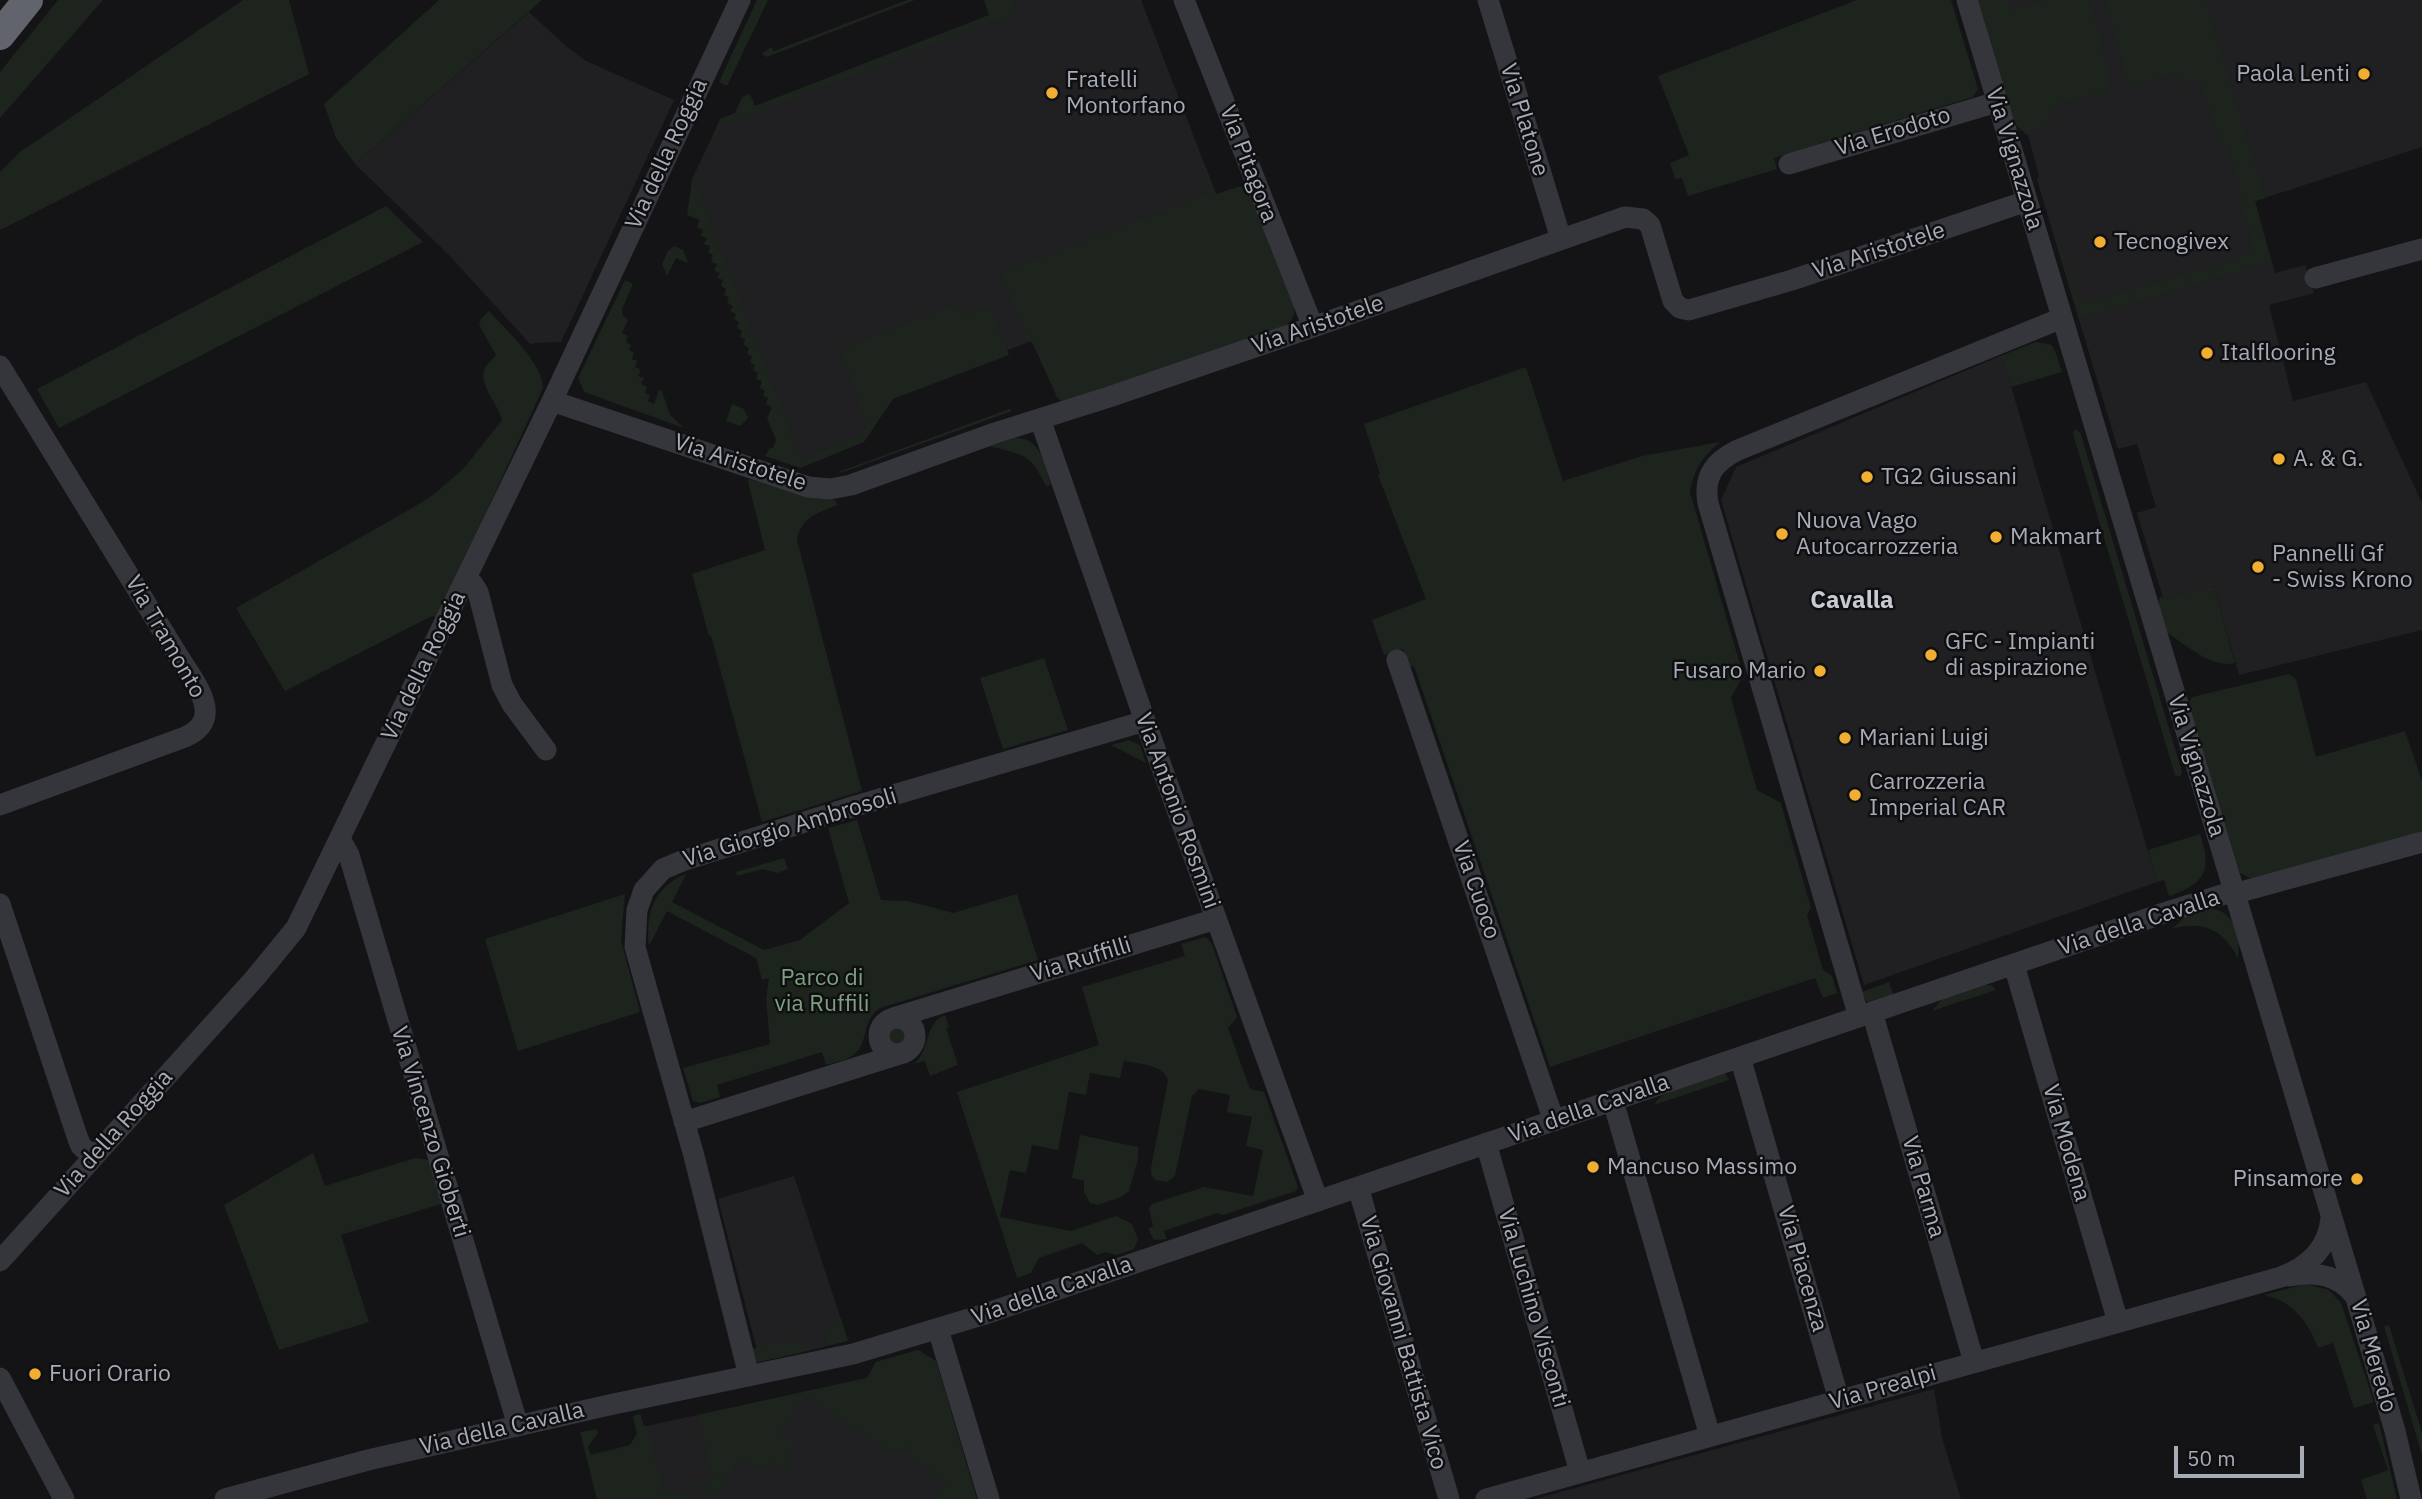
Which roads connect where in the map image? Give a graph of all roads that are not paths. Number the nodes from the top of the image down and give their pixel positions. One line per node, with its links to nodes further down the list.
1 (28, 0): 6 (highway)
2 (740, 0): 16 (street, Via della Roggia)
3 (1184, 0): 14 (street, Via Pitagora)
4 (1488, 0): 10 (street, Via Platone)
5 (1966, 0): 7 (street, Via Vignazzola)
6 (0, 35)
7 (1997, 102): 8 (street, Via Erodoto); 9 (street, Via Vignazzola)
8 (1789, 164)
9 (2027, 201): 10 (street, Via Aristotele); 13 (street, Via Vignazzola)
10 (1561, 239): 14 (street, Via Aristotele)
11 (2422, 249): 12 (street)
12 (2315, 278)
13 (2062, 318): 25 (street, Via Vignazzola); 31 (street)
14 (1313, 327): 17 (street, Via Aristotele)
15 (0, 366): 22 (street, Via Tramonto)
16 (552, 401): 17 (street, Via Aristotele); 18 (street, Via della Roggia)
17 (1040, 419): 20 (street, Via Antonio Rosmini)
18 (466, 580): 21 (street); 23 (street, Via della Roggia)
19 (1397, 660): 37 (street, Via Cuoco)
20 (1144, 721): 27 (street, Via Antonio Rosmini); 38 (street, Via Giorgio Ambrosoli)
21 (546, 750)
22 (0, 805)
23 (340, 839): 40 (street, Via della Roggia); 53 (street, Via Vincenzo Gioberti)
24 (2422, 842): 25 (street, Via della Cavalla)
25 (2234, 892): 29 (street, Via della Cavalla); 43 (street, Via Vignazzola)
26 (0, 904): 28 (street)
27 (1216, 919): 30 (street, Via Ruffilli); 42 (street, Via Antonio Rosmini)
28 (7, 949): 40 (street)
29 (2014, 965): 31 (street, Via della Cavalla); 47 (street, Via Modena)
30 (946, 1001): 32 (street, Via Ruffilli); 33 (street, Via Ruffilli)
31 (1866, 1015): 34 (street, Via della Cavalla); 49 (street, Via Parma)
32 (887, 1024): 33 (street); 33 (street); 35 (street)
33 (908, 1047): 35 (street)
34 (1740, 1057): 36 (street, Via della Cavalla); 52 (street, Via Piacenza)
35 (854, 1070): 38 (street)
36 (1613, 1101): 37 (street, Via della Cavalla); 54 (street)
37 (1553, 1121): 39 (street, Via della Cavalla)
38 (684, 1122): 50 (street, Via Giorgio Ambrosoli)
39 (1486, 1143): 41 (street, Via della Cavalla); 55 (street, Via Luchino Visconti)
40 (93, 1157): 44 (street, Via della Roggia)
41 (1358, 1187): 42 (street, Via della Cavalla); 59 (street, Via Giovanni Battista Vico)
42 (1318, 1200): 48 (street, Via della Cavalla)
43 (2331, 1214): 45 (street, Via Prealpi); 46 (street, Via Meredo)
44 (0, 1261)
45 (2281, 1277): 46 (street, Via Prealpi); 47 (street, Via Prealpi)
46 (2356, 1298): 61 (street, Via Meredo)
47 (2118, 1322): 49 (street, Via Prealpi)
48 (938, 1329): 50 (street, Via della Cavalla); 58 (street)
49 (1974, 1362): 52 (street, Via Prealpi)
50 (749, 1376): 53 (street, Via della Cavalla)
51 (0, 1378): 56 (street)
52 (1839, 1400): 54 (street, Via Prealpi)
53 (518, 1426): 57 (street, Via della Cavalla)
54 (1710, 1436): 55 (street, Via Prealpi)
55 (1580, 1472): 60 (street, Via Prealpi)
56 (64, 1499)
57 (225, 1499)
58 (989, 1499)
59 (1448, 1499)
60 (1486, 1499)
61 (2411, 1499)

